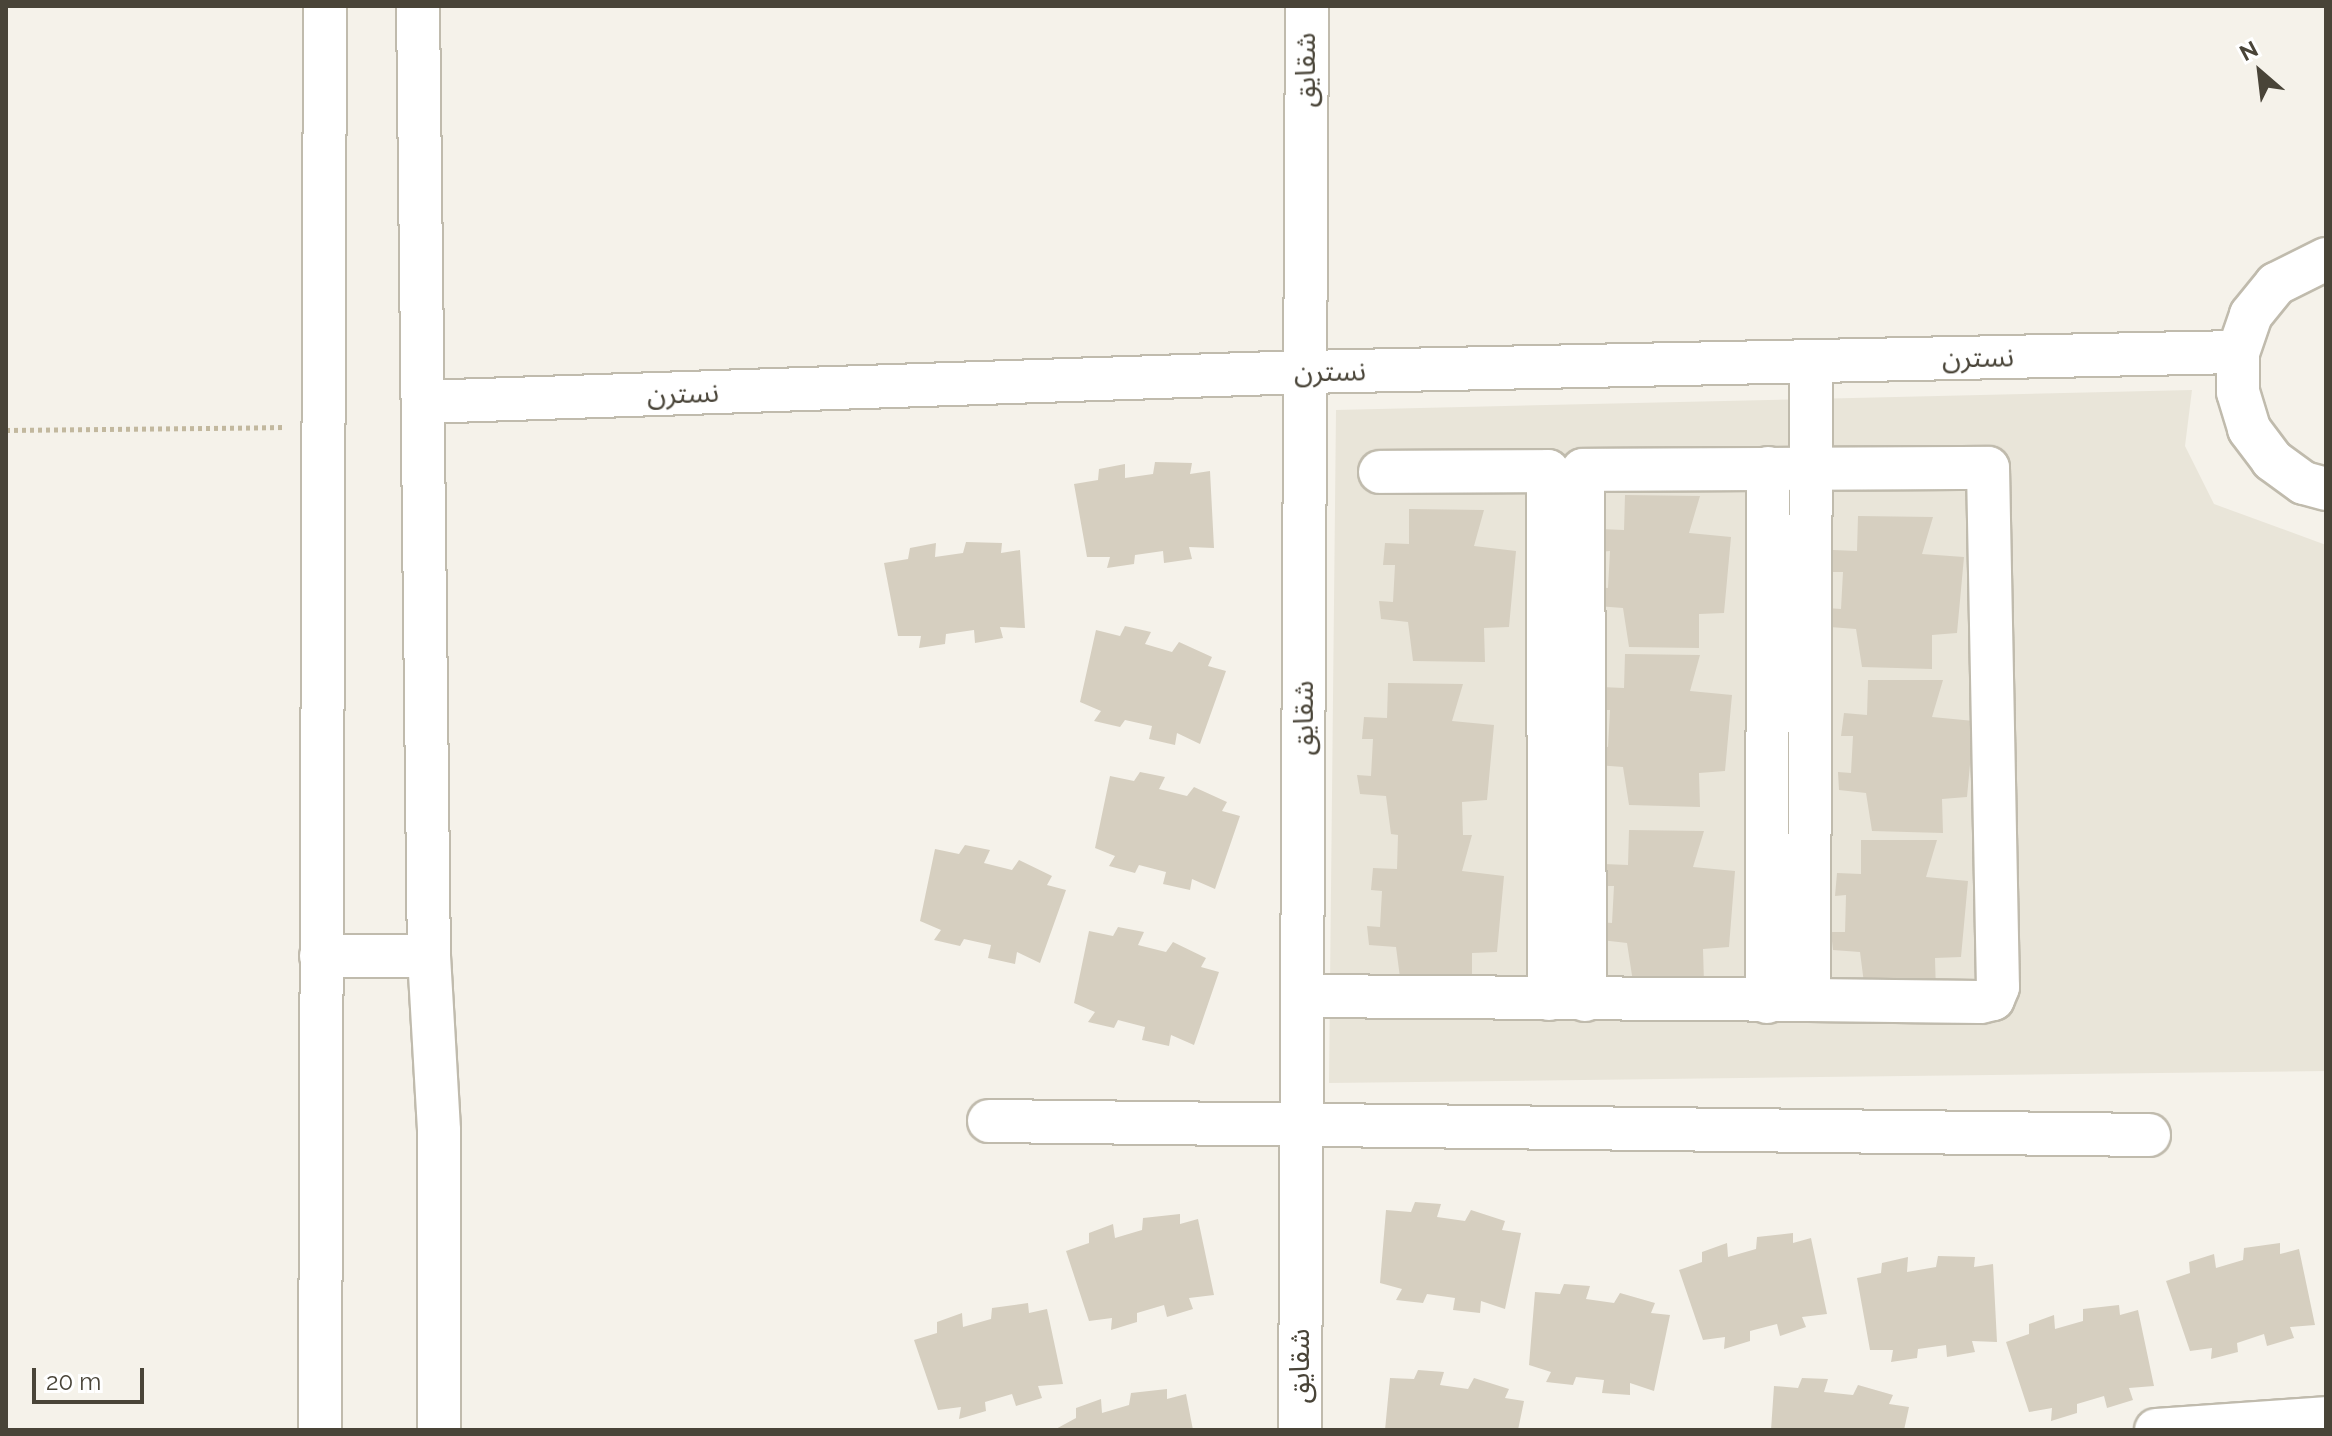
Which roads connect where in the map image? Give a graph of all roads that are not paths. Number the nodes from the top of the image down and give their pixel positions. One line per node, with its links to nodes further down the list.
1 (325, 6): 14 (street)
2 (418, 6): 8 (street)
3 (1307, 6): 7 (street, شقایق)
4 (2326, 259): 5 (street)
5 (2238, 352): 6 (street, نسترن); 13 (street)
6 (1811, 361): 7 (street, نسترن); 9 (street)
7 (1305, 372): 8 (street, نسترن); 16 (street, شقایق)
8 (423, 402): 15 (street)
9 (1811, 467): 10 (street); 18 (street); 18 (street)
10 (1768, 468): 11 (street); 19 (street)
11 (1566, 470): 12 (street); 17 (street)
12 (1380, 472)
13 (2326, 489)
14 (321, 956): 15 (street); 24 (street)
15 (429, 956): 25 (street)
16 (1303, 996): 17 (street); 21 (street, شقایق)
17 (1567, 1000): 19 (street)
18 (1809, 1000): 19 (street)
19 (1767, 1002)
20 (989, 1121): 21 (street)
21 (1302, 1124): 22 (street); 26 (street, شقایق)
22 (2149, 1135)
23 (2326, 1418): 27 (street)
24 (320, 1430)
25 (439, 1430)
26 (1300, 1430)
27 (2156, 1430)

